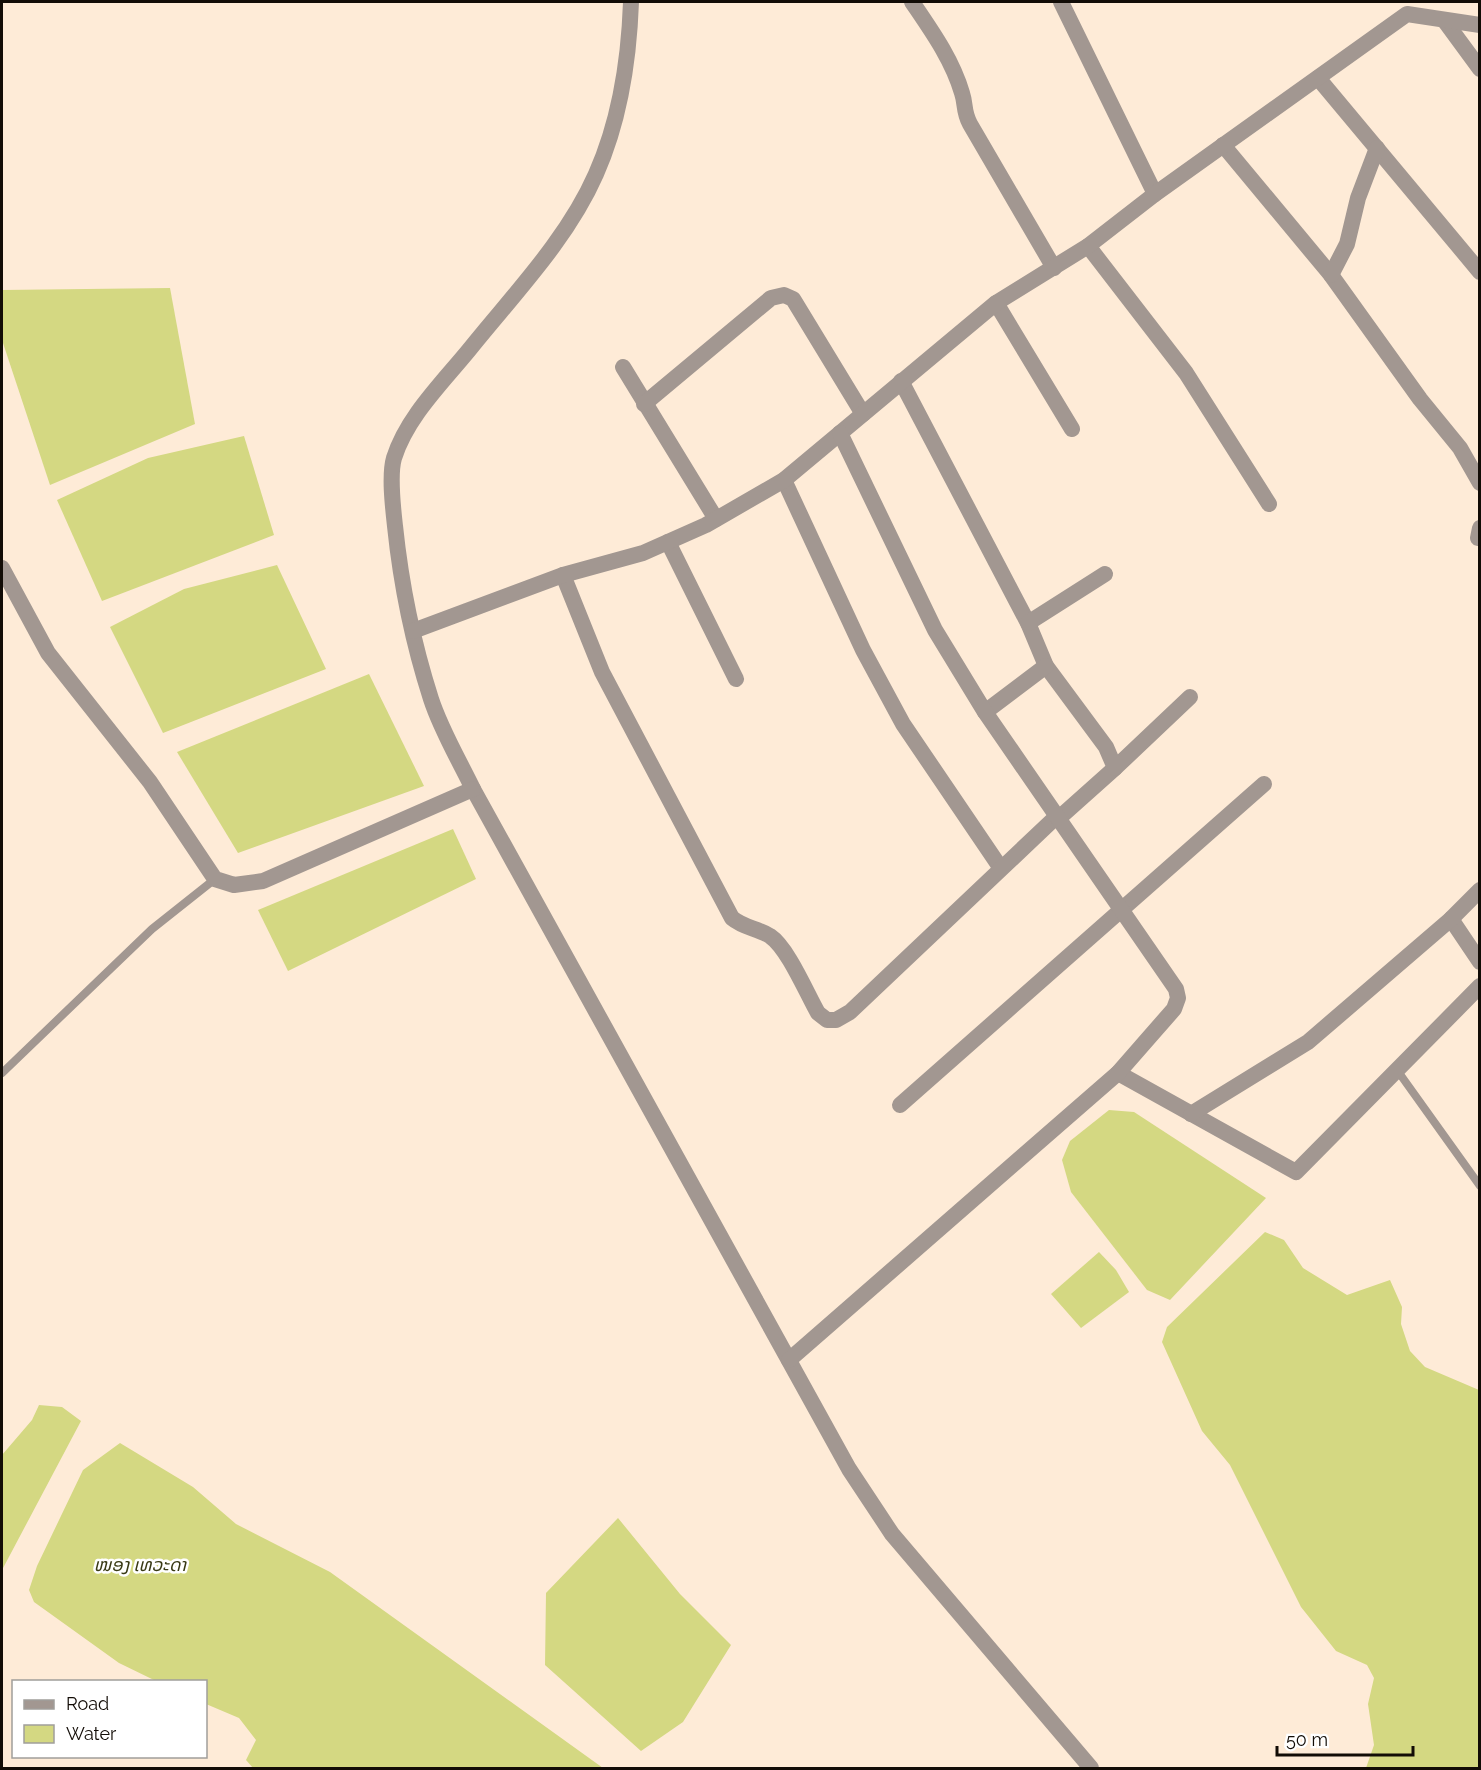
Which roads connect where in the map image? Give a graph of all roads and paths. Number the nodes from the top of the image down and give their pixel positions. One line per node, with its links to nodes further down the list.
1 (631, 2): 32 (street)
2 (912, 2): 13 (street)
3 (1061, 2): 11 (street)
4 (1404, 8): 5 (street); 8 (street)
5 (1444, 20): 6 (street); 7 (street)
6 (1479, 26)
7 (1479, 69)
8 (1318, 78): 9 (street); 10 (street)
9 (1223, 146): 11 (street); 15 (street)
10 (1377, 148): 14 (street); 15 (street)
11 (1155, 194): 12 (street)
12 (1088, 246): 13 (street); 25 (street)
13 (1054, 268): 16 (street)
14 (1479, 272)
15 (1331, 275): 24 (street)
16 (996, 303): 18 (street); 21 (street)
17 (623, 367): 19 (street)
18 (901, 381): 20 (street); 31 (street)
19 (644, 404): 20 (street); 26 (street)
20 (863, 414): 22 (street)
21 (1072, 429)
22 (840, 433): 23 (street); 36 (street)
23 (784, 480): 26 (street); 41 (street)
24 (1479, 483)
25 (1269, 504)
26 (716, 519): 27 (street)
27 (668, 542): 30 (street); 34 (street)
28 (2, 568): 42 (street)
29 (1105, 574): 31 (street)
30 (563, 575): 32 (street); 41 (street)
31 (1028, 623): 33 (street)
32 (413, 631): 39 (street)
33 (1046, 666): 36 (street); 37 (street)
34 (736, 679)
35 (1190, 697): 37 (street)
36 (985, 712): 40 (street)
37 (1115, 768): 40 (street)
38 (1264, 784): 44 (street)
39 (473, 789): 42 (street); 54 (street)
40 (1057, 818): 41 (street); 44 (street)
41 (1000, 867)
42 (215, 879): 49 (lane)
43 (1479, 890): 45 (street)
44 (1121, 911): 50 (street); 51 (street)
45 (1451, 919): 46 (street); 52 (street)
46 (1479, 962)
47 (1479, 986): 48 (street)
48 (1397, 1070): 52 (street); 53 (lane)
49 (2, 1073)
50 (1118, 1073): 52 (street); 54 (street)
51 (900, 1105)
52 (1191, 1114)
53 (1479, 1186)
54 (789, 1360): 55 (street)
55 (1091, 1768)

